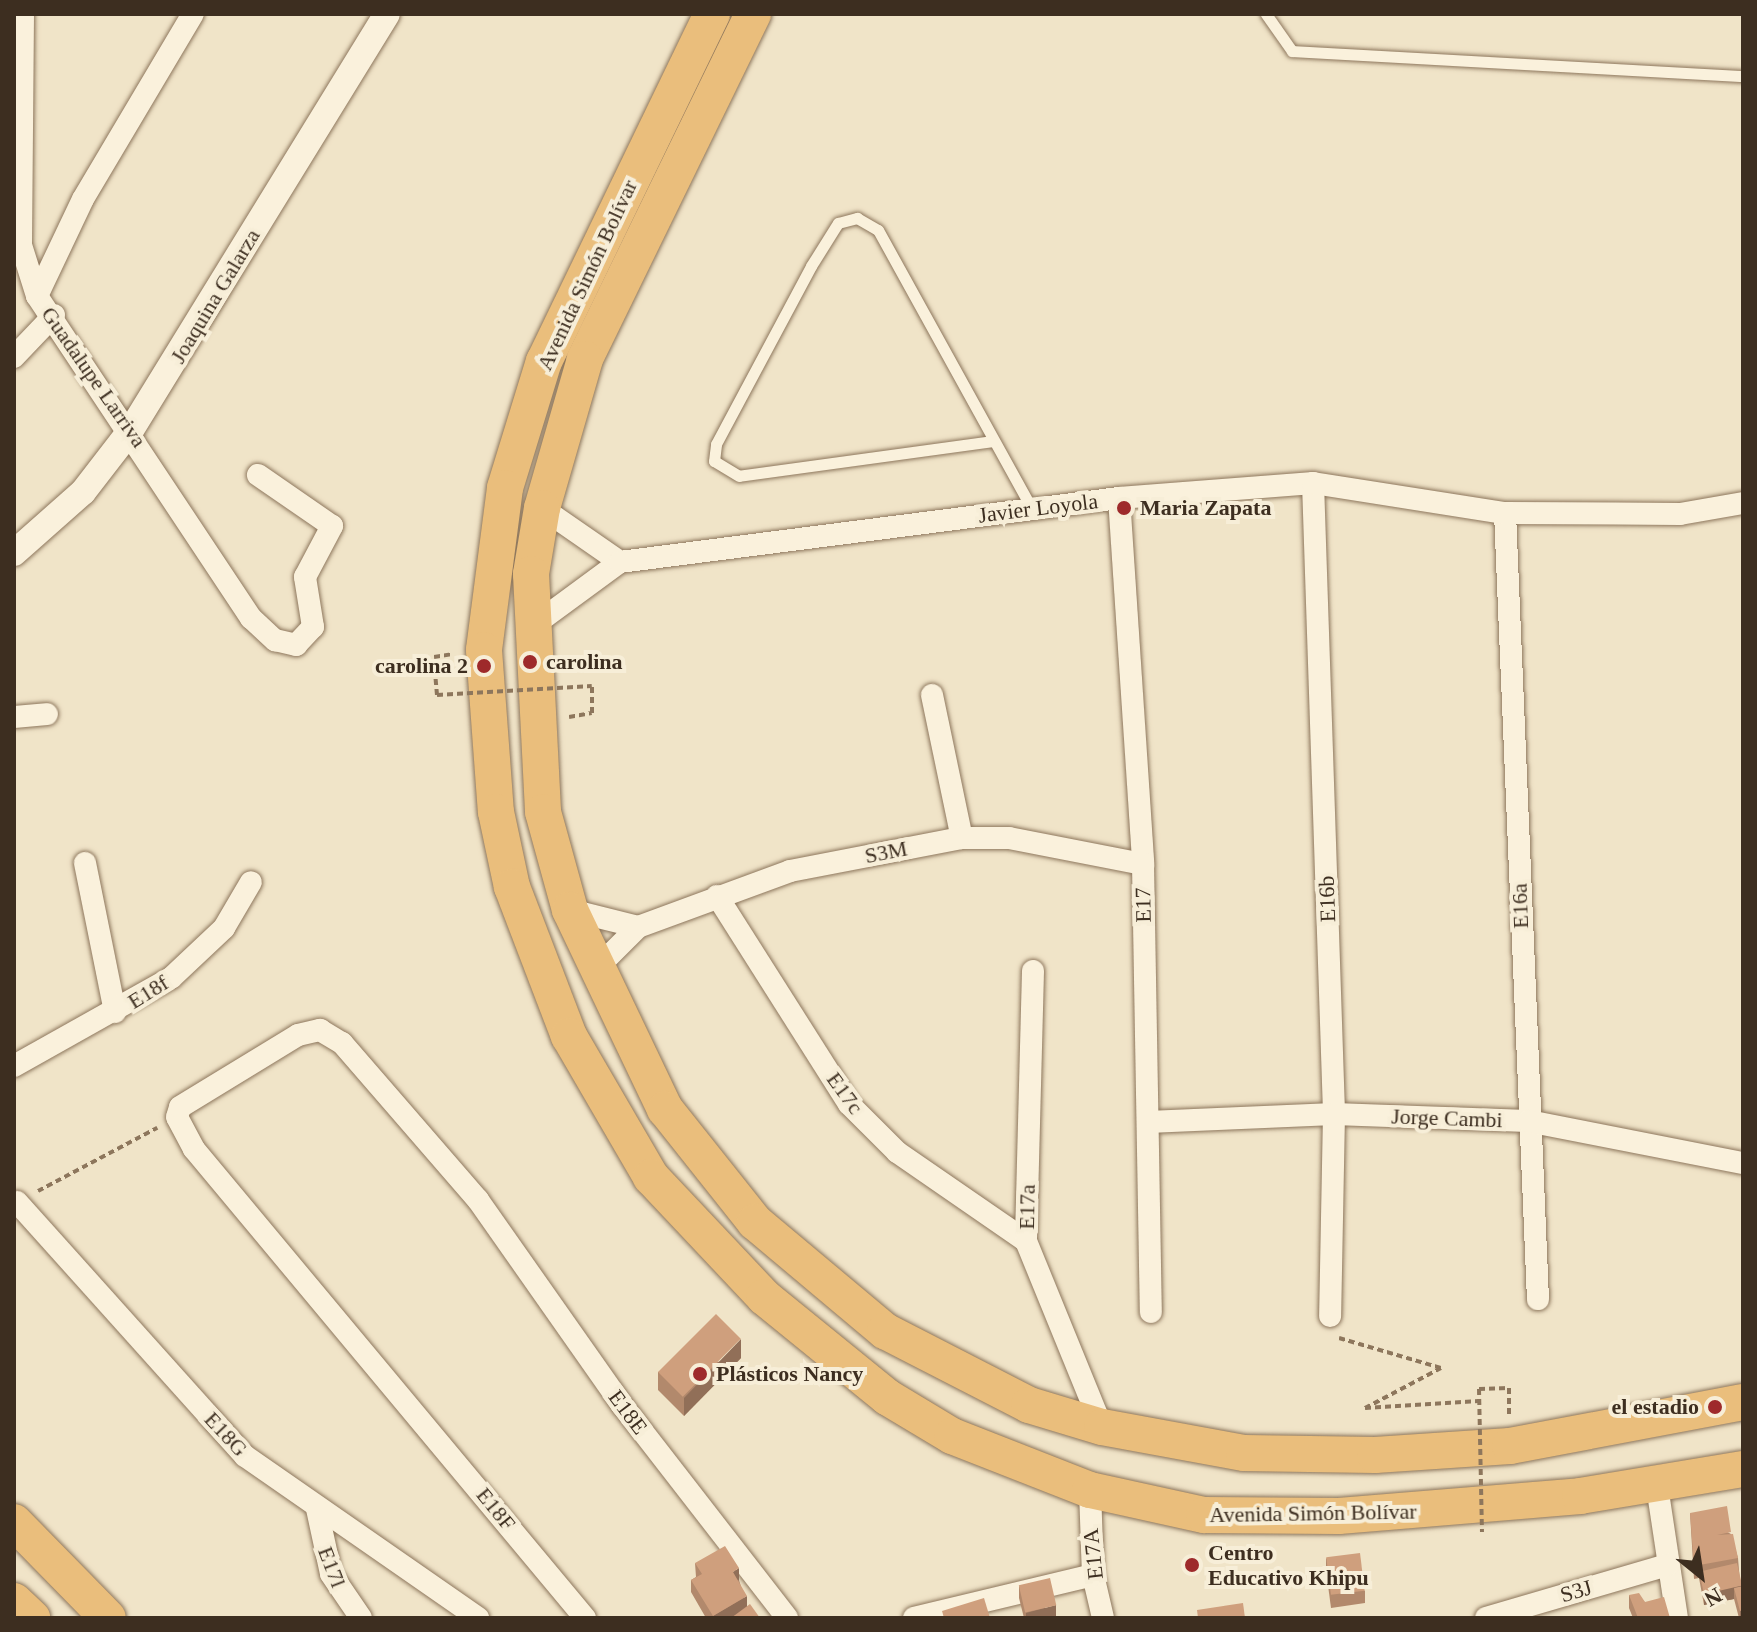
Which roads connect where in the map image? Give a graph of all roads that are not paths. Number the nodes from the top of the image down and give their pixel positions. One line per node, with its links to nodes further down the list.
1 (23, 14): 8 (street, Guadalupe Larriva)
2 (193, 14): 8 (street)
3 (387, 14): 11 (street, Joaquina Galarza)
4 (712, 14): 51 (highway, Avenida Simón Bolívar)
5 (753, 14): 17 (highway, Avenida Simón Bolívar)
6 (1266, 14): 7 (lane)
7 (1743, 76)
8 (37, 296): 9 (street, Guadalupe Larriva)
9 (54, 315): 10 (street); 11 (street, Guadalupe Larriva)
10 (14, 357)
11 (131, 430): 13 (street, Guadalupe Larriva); 20 (street, Joaquina Galarza)
12 (993, 441): 12 (lane); 18 (lane)
13 (258, 475)
14 (1313, 483): 15 (street, Javier Loyola); 19 (street, Javier Loyola); 37 (street, E16b)
15 (1119, 498): 18 (street, Javier Loyola); 28 (street, E17)
16 (1743, 503): 19 (street, Javier Loyola)
17 (542, 508): 21 (street); 22 (highway, Avenida Simón Bolívar)
18 (1032, 509): 21 (street, Javier Loyola)
19 (1505, 513): 39 (street, E16a)
20 (14, 553)
21 (620, 562): 22 (street, Javier Loyola)
22 (530, 628): 31 (highway, Avenida Simón Bolívar)
23 (932, 695): 26 (street)
24 (47, 714): 25 (street)
25 (14, 717)
26 (962, 838): 28 (street, S3M); 30 (street, S3M)
27 (85, 863): 35 (street)
28 (1143, 864): 40 (street, E17)
29 (251, 882): 35 (street, E18f)
30 (717, 896): 32 (street, S3M); 43 (street, E17c)
31 (570, 910): 32 (street); 33 (highway, Avenida Simón Bolívar)
32 (638, 927): 33 (street, S3M)
33 (595, 970): 48 (highway, Avenida Simón Bolívar)
34 (1033, 971): 43 (street, E17a)
35 (115, 1012): 36 (street, E18f)
36 (14, 1066)
37 (1334, 1114): 39 (street, Jorge Cambi); 40 (street, Jorge Cambi); 46 (street, E16b)
38 (177, 1117): 61 (street, E18F); 62 (street, E18E)
39 (1528, 1121): 41 (street, Jorge Cambi); 44 (street, E16a)
40 (1148, 1122): 45 (street, E17)
41 (1743, 1163)
42 (17, 1202): 52 (street, E18G)
43 (1026, 1241): 48 (street, E17a)
44 (1538, 1299)
45 (1151, 1312)
46 (1330, 1316)
47 (1743, 1402): 48 (highway, Avenida Simón Bolívar)
48 (1102, 1427)
49 (1743, 1469): 50 (highway, Avenida Simón Bolívar)
50 (1657, 1486): 51 (highway, Avenida Simón Bolívar); 54 (street)
51 (1090, 1490): 55 (street, E17A)
52 (317, 1509): 59 (street, E17l); 60 (street, E18G)
53 (14, 1522): 58 (highway)
54 (1667, 1565): 65 (street, S3J); 66 (street)
55 (1093, 1575): 63 (street); 64 (street, E17A)
56 (14, 1601): 57 (highway)
57 (32, 1618)
58 (108, 1618)
59 (361, 1618)
60 (478, 1618)
61 (585, 1618)
62 (787, 1618)
63 (914, 1618)
64 (1103, 1618)
65 (1486, 1618)
66 (1677, 1618)

